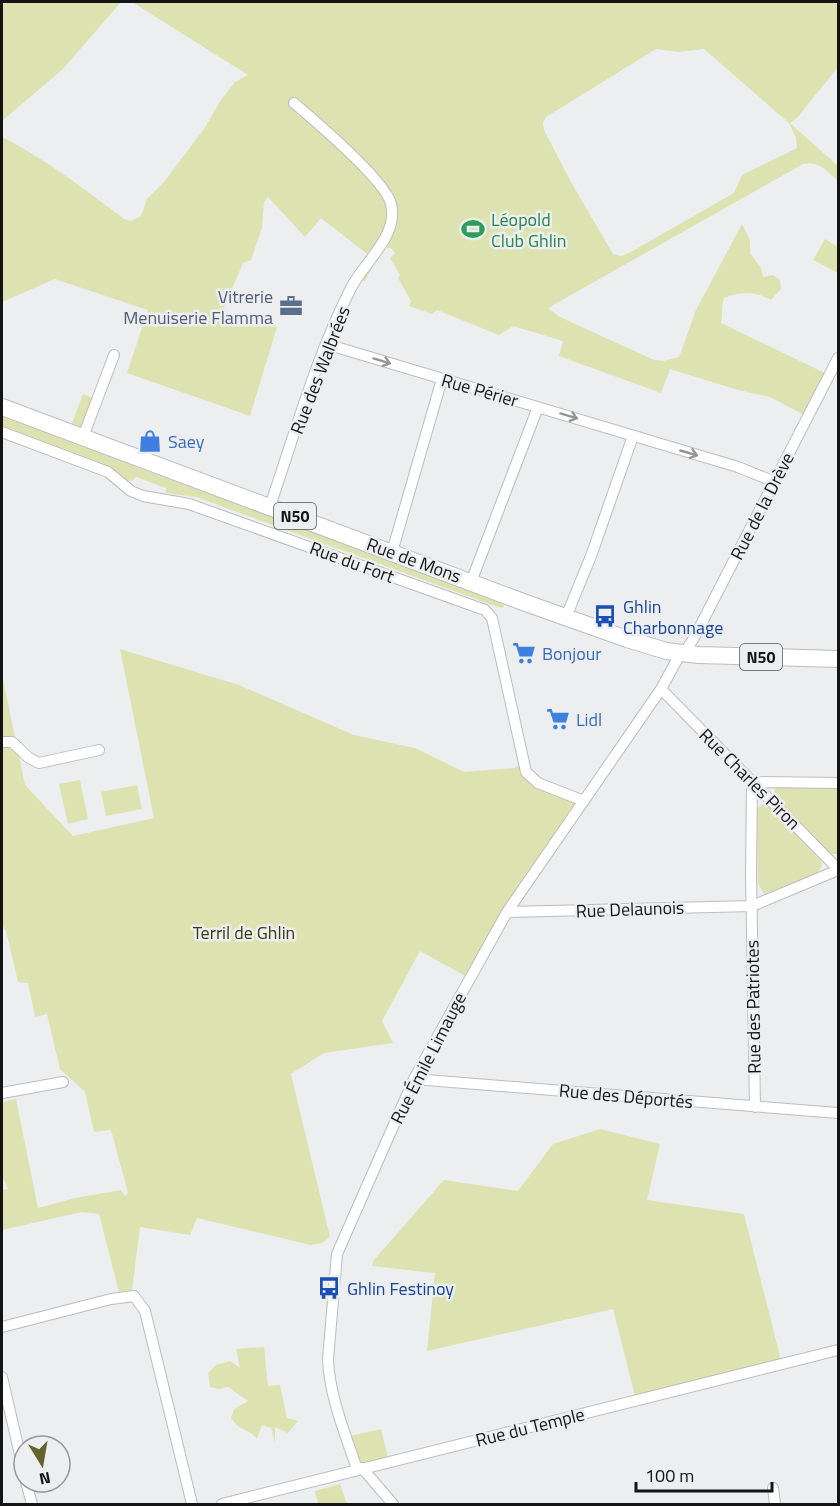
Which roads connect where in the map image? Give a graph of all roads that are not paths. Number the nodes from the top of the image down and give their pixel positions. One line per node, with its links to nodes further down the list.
1 (294, 103): 2 (street, Rue des Walbrées)
2 (326, 344): 5 (street, Rue Périer, one-way to 5); 12 (street, Rue des Walbrées)
3 (114, 355): 10 (street)
4 (838, 358): 11 (street, Rue de la Drève)
5 (442, 379): 7 (street, Rue Périer); 13 (street)
6 (2, 407): 10 (main road, Rue de Mons / N50)
7 (538, 407): 9 (street, Rue Périer, one-way to 9); 14 (street)
8 (2, 432): 24 (street, Rue du Fort)
9 (633, 436): 11 (street, Rue Périer, one-way to 11); 15 (street)
10 (83, 437): 12 (main road, Rue de Mons / N50)
11 (775, 482): 17 (street, Rue de la Drève)
12 (270, 506): 13 (main road, Rue de Mons / N50)
13 (392, 552): 14 (main road, Rue de Mons / N50)
14 (471, 582): 15 (main road, Rue de Mons / N50)
15 (566, 617): 16 (main road, Rue de Mons / N50)
16 (666, 651): 17 (main road, Rue de Mons / N50); 19 (street)
17 (684, 652): 18 (main road, Rue de Mons / N50); 19 (street, Rue de la Drève)
18 (838, 659)
19 (661, 689): 22 (street, Rue Charles Piron); 24 (street, Rue Émile Limauge)
20 (2, 742): 21 (street)
21 (99, 750)
22 (752, 782): 23 (street); 25 (street, Rue Charles Piron); 26 (street, Rue des Patriotes)
23 (838, 783)
24 (584, 801): 27 (street, Rue Émile Limauge)
25 (838, 870): 26 (street)
26 (752, 906): 27 (street, Rue Delaunois); 31 (street, Rue des Patriotes)
27 (507, 912): 28 (street, Rue Émile Limauge)
28 (414, 1079): 31 (street, Rue des Déportés); 37 (street, Rue Émile Limauge)
29 (63, 1082): 30 (street)
30 (2, 1093)
31 (755, 1107): 32 (street, Rue des Déportés)
32 (838, 1113)
33 (2, 1327): 39 (street)
34 (838, 1350): 37 (street, Rue du Temple)
35 (2, 1377): 36 (street)
36 (15, 1434)
37 (360, 1469): 40 (street, Rue du Temple); 41 (street, Rue Émile Limauge)
38 (773, 1488): 42 (street)
39 (192, 1504)
40 (222, 1504)
41 (393, 1504)
42 (775, 1504)

